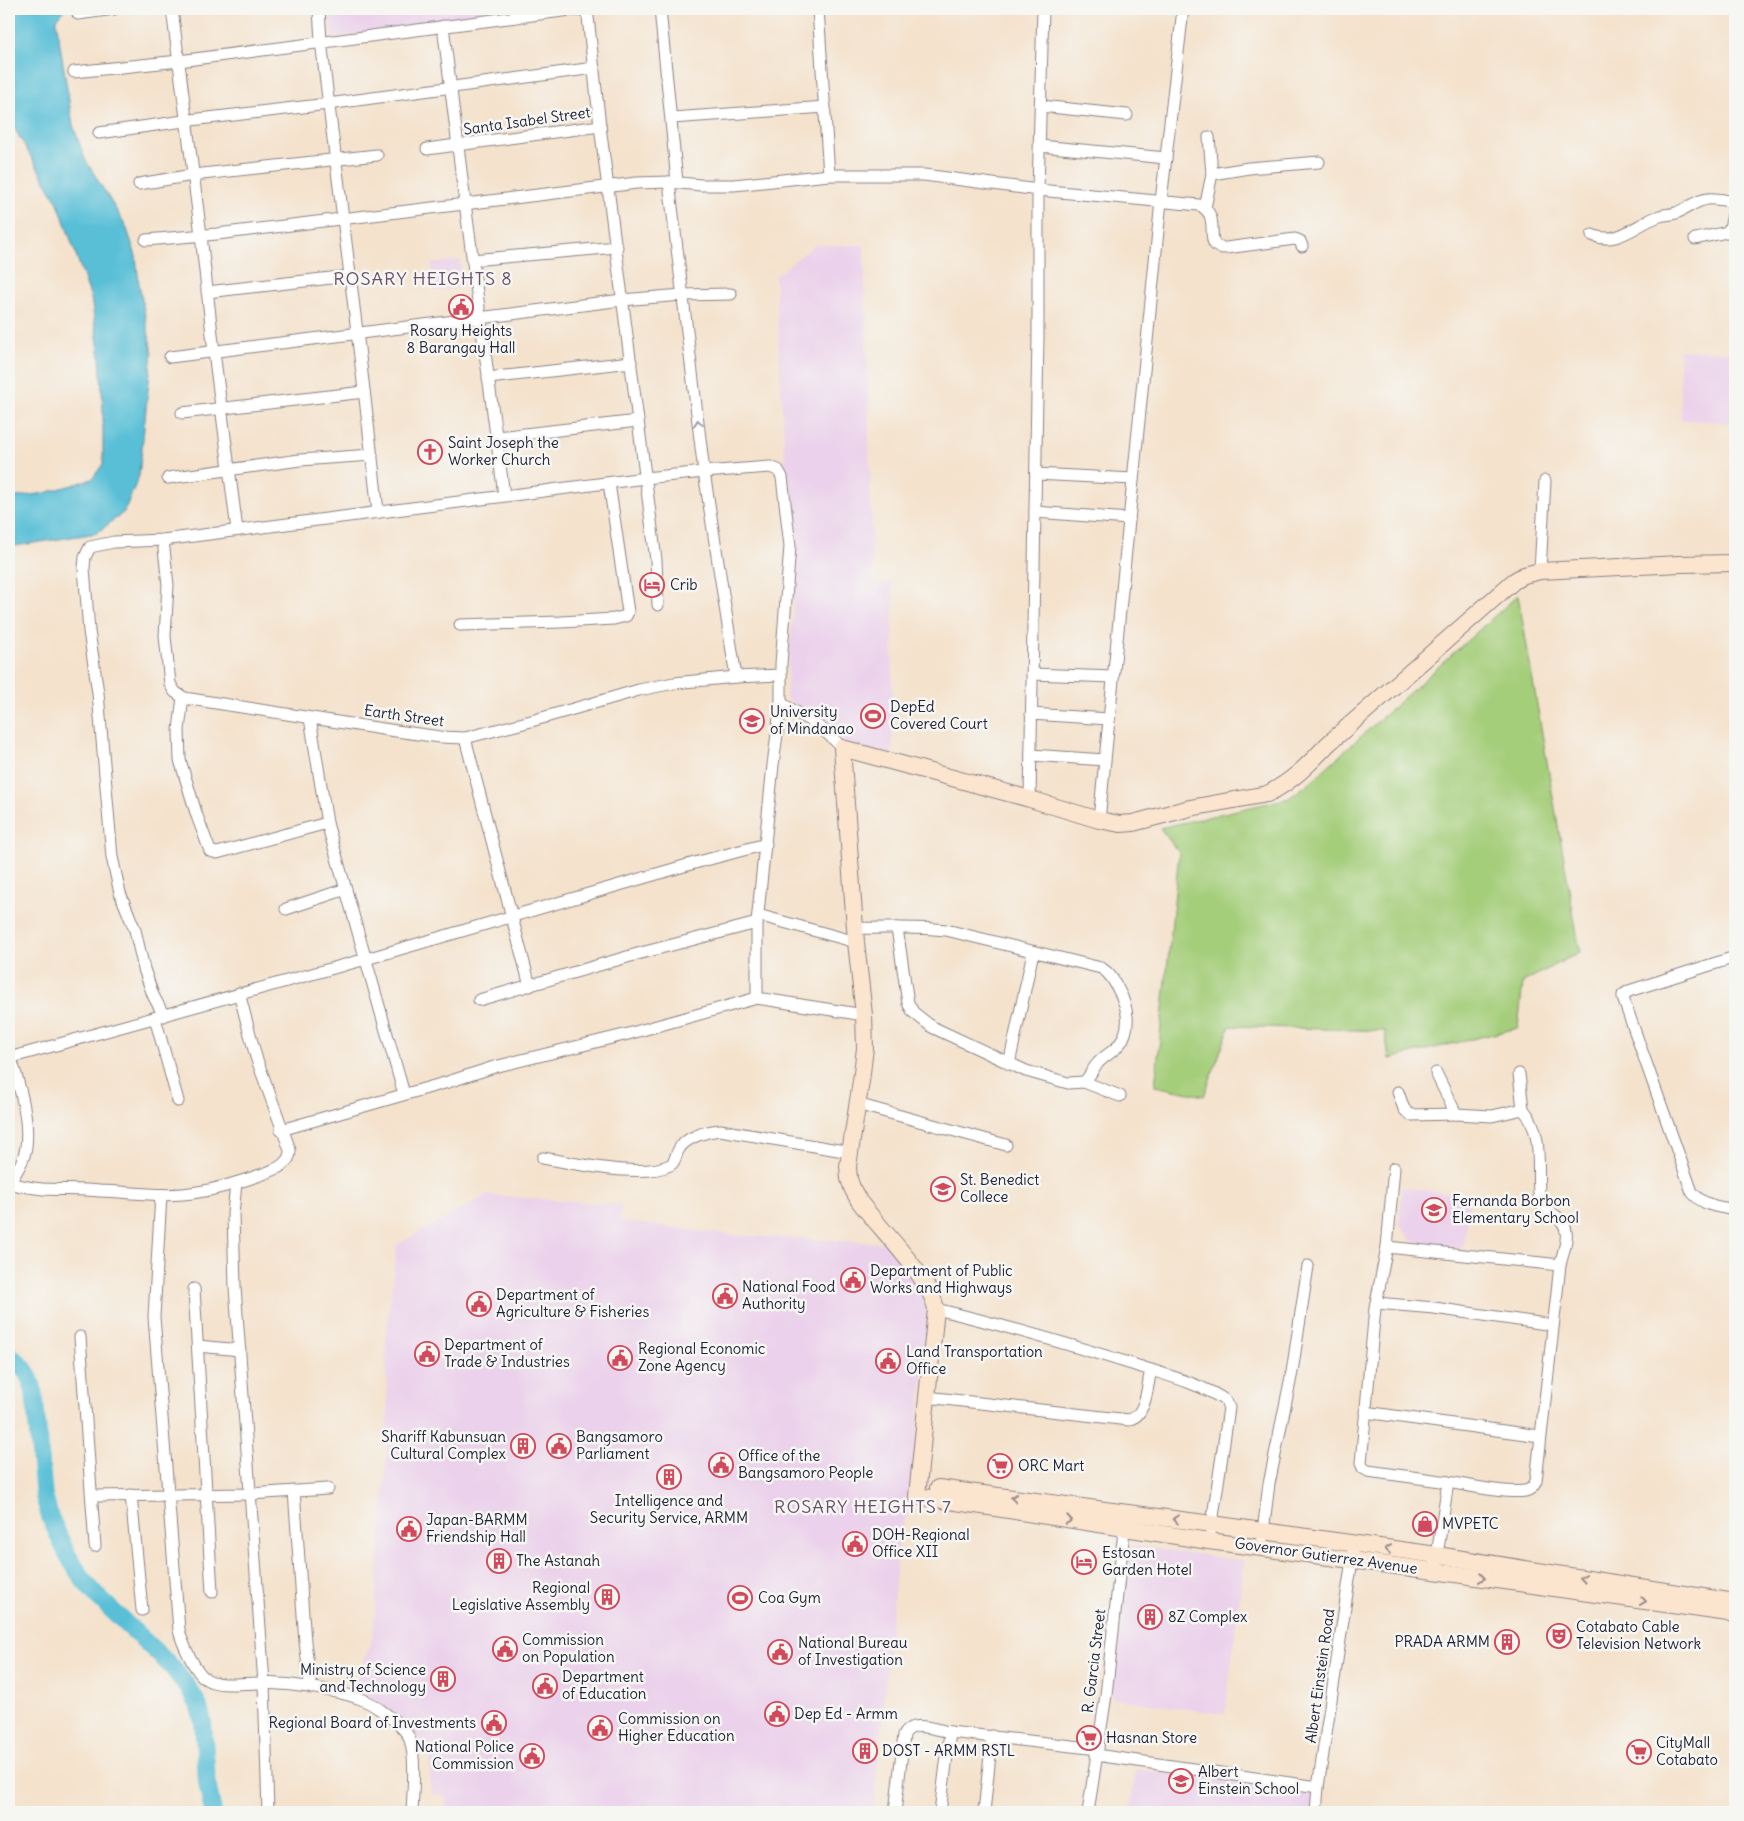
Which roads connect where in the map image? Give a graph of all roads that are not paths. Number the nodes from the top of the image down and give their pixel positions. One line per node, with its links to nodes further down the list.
1 (114, 9): 8 (street)
2 (172, 9): 11 (street)
3 (319, 9): 10 (street)
4 (660, 9): 19 (street)
5 (818, 9): 17 (street)
6 (1043, 9): 16 (street)
7 (1183, 9): 28 (street)
8 (78, 14)
9 (443, 26): 10 (street); 12 (street); 14 (street)
10 (321, 41): 11 (street); 15 (street)
11 (179, 61): 13 (street); 20 (street)
12 (594, 68): 14 (street); 21 (street)
13 (74, 72)
14 (450, 87): 15 (street); 24 (street)
15 (328, 104): 20 (street); 29 (street)
16 (1041, 106): 18 (street); 25 (street)
17 (825, 107): 19 (street); 33 (street)
18 (1127, 115)
19 (672, 118): 34 (street)
20 (186, 120): 22 (street); 32 (street)
21 (600, 126): 24 (street, Santa Isabel Street); 36 (street)
22 (99, 133)
23 (1210, 137): 31 (street)
24 (458, 146): 26 (street, Santa Isabel Street); 40 (street)
25 (1040, 146): 28 (street); 37 (street)
26 (427, 149)
27 (377, 155): 29 (street)
28 (1166, 158): 38 (street)
29 (335, 161): 32 (street); 43 (street)
30 (1319, 162): 31 (street)
31 (1212, 174): 42 (street)
32 (193, 175): 35 (street); 44 (street)
33 (829, 175): 34 (street); 37 (street)
34 (673, 182): 36 (street); 54 (street)
35 (139, 184)
36 (608, 186): 40 (street); 49 (street)
37 (1038, 190): 38 (street); 70 (street)
38 (1161, 201): 42 (street); 73 (street)
39 (1735, 202): 45 (street)
40 (465, 203): 43 (street); 50 (street)
41 (1735, 206): 46 (street)
42 (1205, 208): 48 (street)
43 (342, 218): 44 (street); 51 (street)
44 (201, 235): 47 (street); 52 (street)
45 (1592, 235)
46 (1695, 239)
47 (146, 240)
48 (1302, 246)
49 (617, 247): 50 (street); 55 (street)
50 (472, 260): 56 (street)
51 (349, 276): 52 (street); 57 (street)
52 (207, 292): 58 (street)
53 (731, 294): 54 (street)
54 (682, 295): 55 (street); 69 (street, one-way to 54)
55 (622, 300): 56 (street); 60 (street)
56 (480, 317): 57 (street); 61 (street)
57 (358, 333): 58 (street); 62 (street)
58 (214, 352): 59 (street); 63 (street)
59 (170, 357)
60 (631, 362): 61 (street); 65 (street)
61 (488, 378): 66 (street)
62 (364, 392): 63 (street); 67 (street)
63 (222, 410): 64 (street); 68 (street)
64 (182, 414)
65 (638, 421): 66 (street); 72 (street)
66 (497, 437): 76 (street)
67 (372, 455): 68 (street); 77 (street)
68 (229, 470): 71 (street); 80 (street)
69 (704, 472): 72 (street); 87 (street); 88 (street)
70 (1036, 474): 73 (street); 78 (street)
71 (168, 478)
72 (645, 478): 75 (street); 84 (street)
73 (1133, 479): 79 (street)
74 (1545, 481): 83 (street)
75 (609, 483): 76 (street); 85 (street)
76 (504, 495): 77 (street)
77 (378, 512): 80 (street)
78 (1035, 512): 79 (street); 86 (street)
79 (1129, 519): 89 (street)
80 (237, 530): 81 (street)
81 (162, 540): 90 (street); 117 (street)
82 (1735, 563): 83 (street)
83 (1540, 570): 100 (street)
84 (658, 605)
85 (460, 625)
86 (1032, 674): 89 (street); 92 (street)
87 (781, 675): 88 (street, Earth Street); 91 (street)
88 (736, 677): 95 (street, Earth Street)
89 (1114, 677): 94 (street)
90 (182, 697): 93 (street, Earth Street); 101 (street)
91 (781, 703): 96 (street); 102 (street)
92 (1031, 714): 94 (street); 97 (street)
93 (310, 718): 95 (street, Earth Street); 101 (street)
94 (1109, 719): 98 (street)
95 (465, 738): 105 (street)
96 (842, 748): 99 (street); 108 (street)
97 (1030, 755): 98 (street); 99 (street)
98 (1105, 760): 100 (street)
99 (1030, 799): 100 (street)
100 (1099, 820)
101 (327, 823): 103 (street)
102 (766, 844): 105 (street); 106 (street)
103 (346, 889): 104 (street); 111 (street)
104 (286, 909)
105 (511, 917): 111 (street); 112 (street)
106 (757, 919): 108 (street); 112 (street); 114 (street)
107 (897, 928): 108 (street); 109 (street); 119 (street)
108 (855, 935): 116 (street)
109 (1033, 952): 119 (street); 122 (street)
110 (1735, 957): 138 (street)
111 (366, 959): 113 (street); 124 (street)
112 (530, 986): 115 (street)
113 (239, 993): 117 (street); 130 (street)
114 (758, 998): 116 (street); 124 (street)
115 (480, 1000)
116 (864, 1015): 127 (street)
117 (160, 1017): 118 (street); 126 (street)
118 (9, 1056): 136 (street)
119 (1009, 1064): 122 (street)
120 (1436, 1073): 129 (street)
121 (1519, 1074): 128 (street)
122 (1084, 1082): 125 (street)
123 (1398, 1092): 129 (street)
124 (404, 1094): 130 (street)
125 (1120, 1096)
126 (178, 1101)
127 (857, 1104): 131 (street); 132 (street)
128 (1523, 1109): 129 (street); 140 (street)
129 (1456, 1114)
130 (281, 1130): 135 (street)
131 (1006, 1146)
132 (850, 1152): 133 (street); 144 (street)
133 (543, 1158)
134 (1394, 1168): 139 (street)
135 (236, 1183): 137 (street); 148 (street)
136 (9, 1184): 137 (street)
137 (161, 1195): 159 (street)
138 (1735, 1210)
139 (1387, 1247): 140 (street); 143 (street)
140 (1560, 1265): 145 (street)
141 (1308, 1266): 163 (street)
142 (194, 1289): 147 (street)
143 (1376, 1303): 145 (street); 151 (street)
144 (936, 1308): 149 (street); 150 (street)
145 (1553, 1325): 152 (street)
146 (80, 1337): 160 (street)
147 (198, 1346): 148 (street); 156 (street)
148 (240, 1350): 157 (street)
149 (1151, 1370): 150 (street); 162 (street)
150 (927, 1397): 161 (street, Governor Gutierrez Avenue)
151 (1365, 1412): 152 (street); 153 (street)
152 (1540, 1436): 153 (street)
153 (1448, 1482): 167 (street)
154 (328, 1489): 155 (street)
155 (294, 1491): 157 (street); 173 (street)
156 (207, 1494): 157 (street); 159 (street); 168 (street)
157 (250, 1494): 172 (street)
158 (131, 1495): 159 (street); 160 (street); 170 (street)
159 (168, 1495): 172 (street)
160 (93, 1496): 165 (street)
161 (1125, 1520): 162 (street, Governor Gutierrez Avenue, one-way to 161); 164 (street, Governor Gutierrez Avenue); 176 (street, R. Garcia Street)
162 (1212, 1524): 163 (street, Governor Gutierrez Avenue); 164 (street)
163 (1262, 1539): 164 (street, Governor Gutierrez Avenue); 166 (street, Governor Gutierrez Avenue)
164 (1209, 1541)
165 (95, 1546)
166 (1354, 1552): 167 (street, Governor Gutierrez Avenue); 177 (street, Albert Einstein Road)
167 (1435, 1563): 169 (street, Governor Gutierrez Avenue, one-way to 167); 171 (street, Governor Gutierrez Avenue, one-way to 171)
168 (212, 1592)
169 (1735, 1602)
170 (142, 1610)
171 (1735, 1614)
172 (264, 1683): 173 (street); 178 (street)
173 (311, 1688): 179 (street)
174 (950, 1732): 175 (street); 180 (street); 181 (street)
175 (992, 1736): 176 (street); 182 (street)
176 (1097, 1752): 177 (street); 183 (street, R. Garcia Street)
177 (1318, 1788): 184 (street, Albert Einstein Road)
178 (268, 1812)
179 (412, 1812)
180 (894, 1812)
181 (940, 1812)
182 (984, 1812)
183 (1088, 1812)
184 (1316, 1812)

